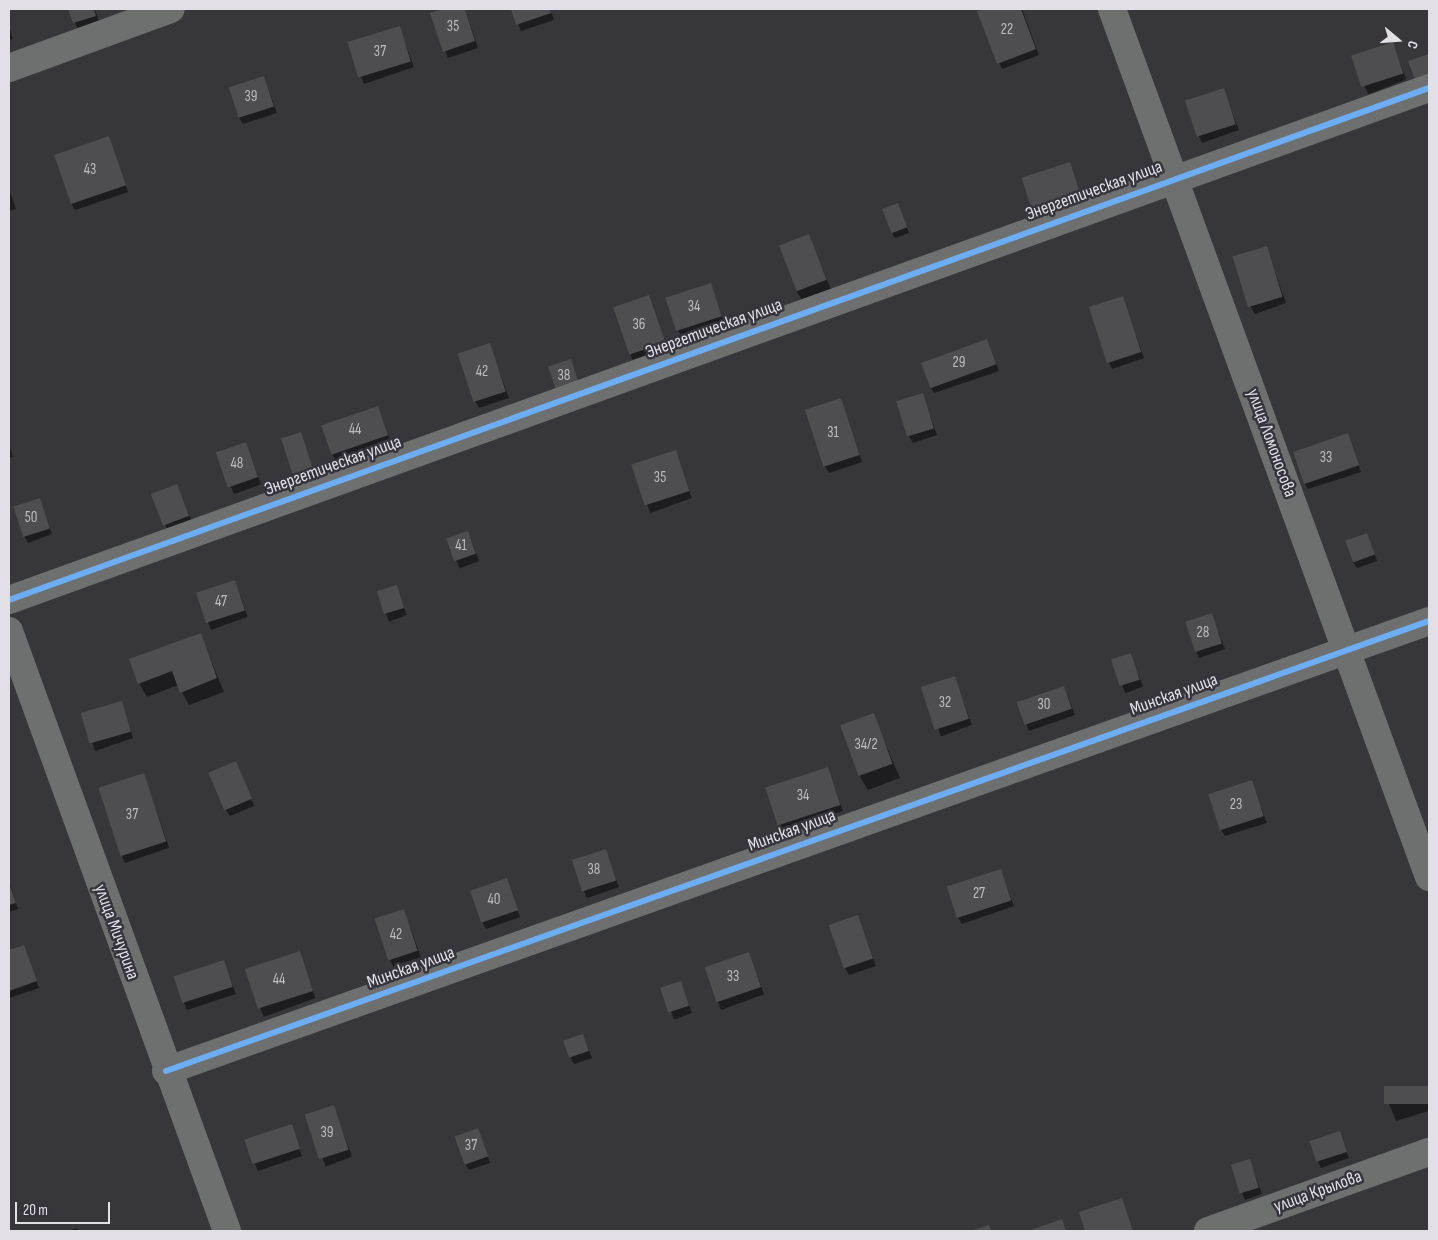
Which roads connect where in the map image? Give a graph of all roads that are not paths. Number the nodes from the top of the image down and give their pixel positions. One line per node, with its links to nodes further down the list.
1 (171, 9): 3 (street)
2 (1112, 9): 5 (street, улица Ломоносова)
3 (9, 68)
4 (1429, 88): 5 (street, Энергетическая улица)
5 (1175, 177): 6 (street, Энергетическая улица); 9 (street, улица Ломоносова)
6 (9, 600)
7 (1429, 621): 9 (street, Минская улица)
8 (9, 631): 11 (street, улица Мичурина)
9 (1345, 649): 10 (street, улица Ломоносова); 11 (street, Минская улица)
10 (1429, 877)
11 (166, 1071): 13 (street, улица Мичурина)
12 (1429, 1152): 14 (street, улица Крылова)
13 (228, 1231)
14 (1208, 1231)

